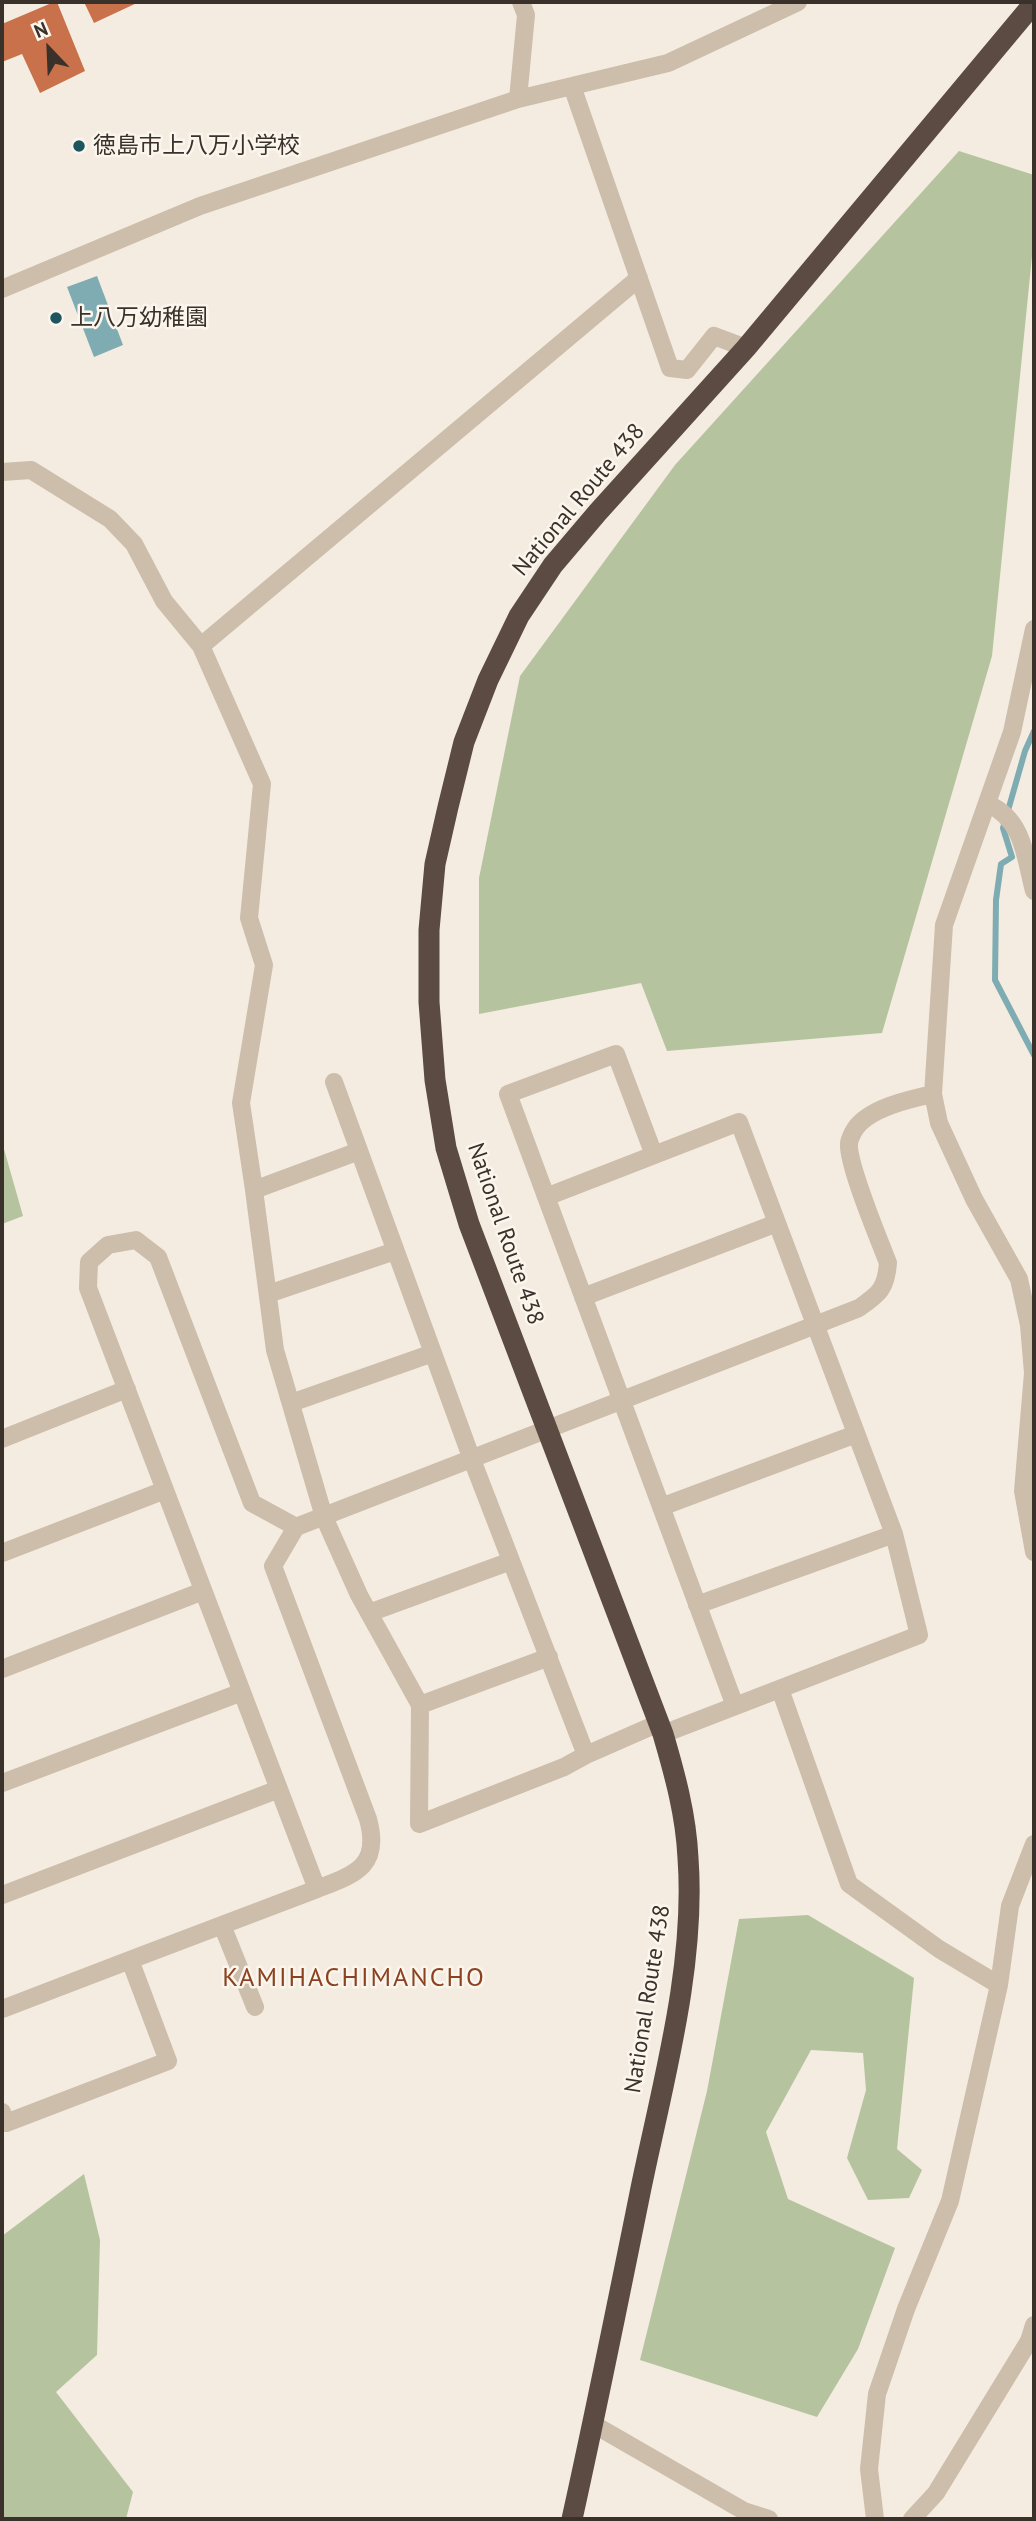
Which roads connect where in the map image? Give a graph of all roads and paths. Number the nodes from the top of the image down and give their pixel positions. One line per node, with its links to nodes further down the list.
1 (522, 2): 5 (street)
2 (798, 2): 4 (street)
3 (1034, 3): 8 (highway, National Route 438)
4 (572, 86): 5 (street); 6 (street)
5 (518, 99): 7 (street)
6 (639, 278): 8 (street); 11 (street)
7 (2, 289)
8 (746, 348): 29 (highway, National Route 438)
9 (2, 472): 11 (street)
10 (1034, 629): 12 (street)
11 (201, 646): 18 (street)
12 (999, 810): 13 (street); 15 (street)
13 (1034, 891)
14 (334, 1082): 16 (street)
15 (933, 1094): 24 (street); 38 (street)
16 (359, 1151): 18 (street); 21 (street)
17 (654, 1155): 19 (street); 19 (street); 20 (street)
18 (254, 1190): 22 (street)
19 (546, 1197): 23 (street)
20 (777, 1223): 23 (street); 24 (street)
21 (395, 1251): 22 (street); 25 (street)
22 (268, 1294): 28 (street)
23 (583, 1297): 27 (street)
24 (815, 1325): 27 (street); 30 (street)
25 (433, 1353): 28 (street); 32 (street)
26 (127, 1389): 31 (street); 33 (street); 36 (street)
27 (622, 1400): 29 (street); 34 (street)
28 (291, 1403): 35 (street)
29 (548, 1429): 32 (street); 50 (highway, National Route 438)
30 (856, 1434): 34 (street); 37 (street)
31 (2, 1439)
32 (471, 1457): 35 (street); 40 (street)
33 (165, 1490): 39 (street); 41 (street)
34 (661, 1507): 42 (street)
35 (324, 1517): 36 (street); 43 (street)
36 (296, 1527): 55 (street)
37 (894, 1534): 42 (street); 46 (street)
38 (1034, 1552)
39 (2, 1553)
40 (511, 1561): 43 (street); 44 (street)
41 (203, 1591): 45 (street); 47 (street)
42 (697, 1605): 49 (street)
43 (369, 1613): 48 (street)
44 (549, 1657): 48 (street); 51 (street)
45 (2, 1669)
46 (780, 1689): 49 (street); 59 (street)
47 (242, 1692): 52 (street); 53 (street)
48 (420, 1706): 51 (street)
49 (734, 1706): 50 (street)
50 (661, 1729): 51 (street); 64 (highway, National Route 438)
51 (586, 1755)
52 (2, 1783)
53 (279, 1789): 55 (street); 56 (street)
54 (1034, 1844): 59 (street)
55 (317, 1889): 57 (street)
56 (2, 1895)
57 (222, 1925): 58 (street); 60 (street)
58 (130, 1960): 61 (street); 62 (street)
59 (999, 1985): 67 (street)
60 (255, 2007)
61 (2, 2009)
62 (2, 2112)
63 (1034, 2325): 68 (street)
64 (593, 2424): 65 (highway, National Route 438); 66 (street)
65 (572, 2519)
66 (769, 2519)
67 (875, 2519)
68 (912, 2519)

